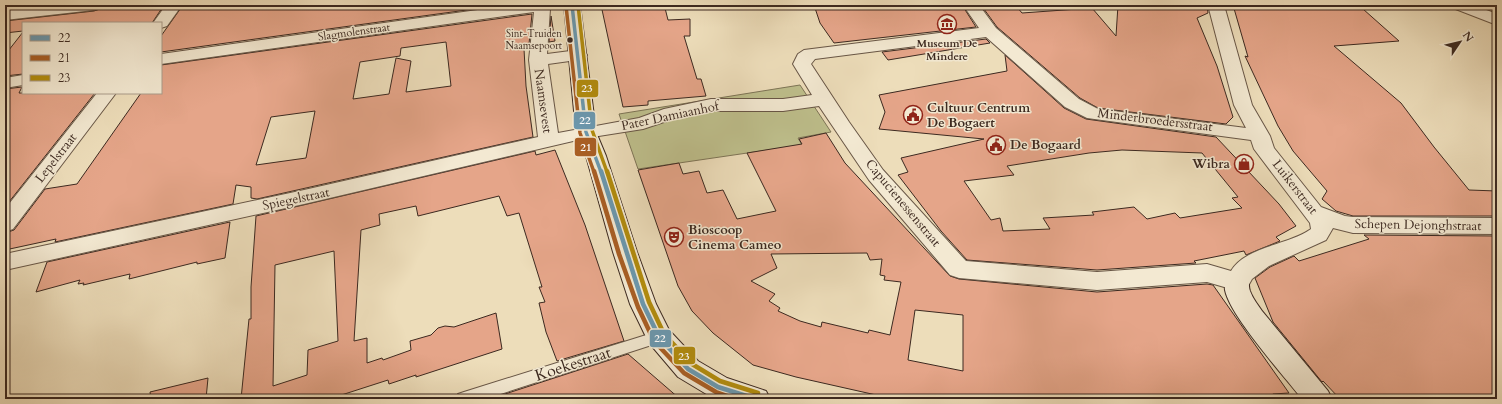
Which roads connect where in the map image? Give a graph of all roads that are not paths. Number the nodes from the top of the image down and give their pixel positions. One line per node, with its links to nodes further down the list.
1 (94, 5): 8 (street)
2 (174, 5): 10 (street)
3 (545, 5): 13 (street, Slagmolenstraat); 14 (street, Naamsevest)
4 (572, 5): 12 (street)
5 (971, 5): 11 (street, Minderbroedersstraat)
6 (1216, 5): 20 (street, Luikerstraat)
7 (1459, 5): 9 (street)
8 (5, 15)
9 (1497, 20)
10 (162, 22)
11 (990, 32): 18 (street, Capucienessenstraat); 20 (street, Minderbroedersstraat)
12 (578, 55): 14 (street, Naamsevest); 19 (street)
13 (162, 59)
14 (538, 60): 21 (street, Naamsevest)
15 (22, 80): 16 (street)
16 (5, 82)
17 (107, 94): 23 (street, Lepelstraat)
18 (825, 99): 19 (street, Pater Damiaanhof); 26 (street, Capucienessenstraat)
19 (586, 132): 21 (street, Spiegelstraat); 27 (street)
20 (1260, 136): 22 (street, Luikerstraat)
21 (549, 141): 25 (street, Spiegelstraat)
22 (1316, 213): 24 (street, Schepen Dejonghstraat); 26 (street, Luikerstraat)
23 (5, 224)
24 (1497, 226)
25 (5, 262)
26 (1238, 282): 30 (street)
27 (659, 337): 28 (lane, Koekestraat); 29 (street)
28 (464, 399)
29 (756, 399)
30 (1318, 399)

